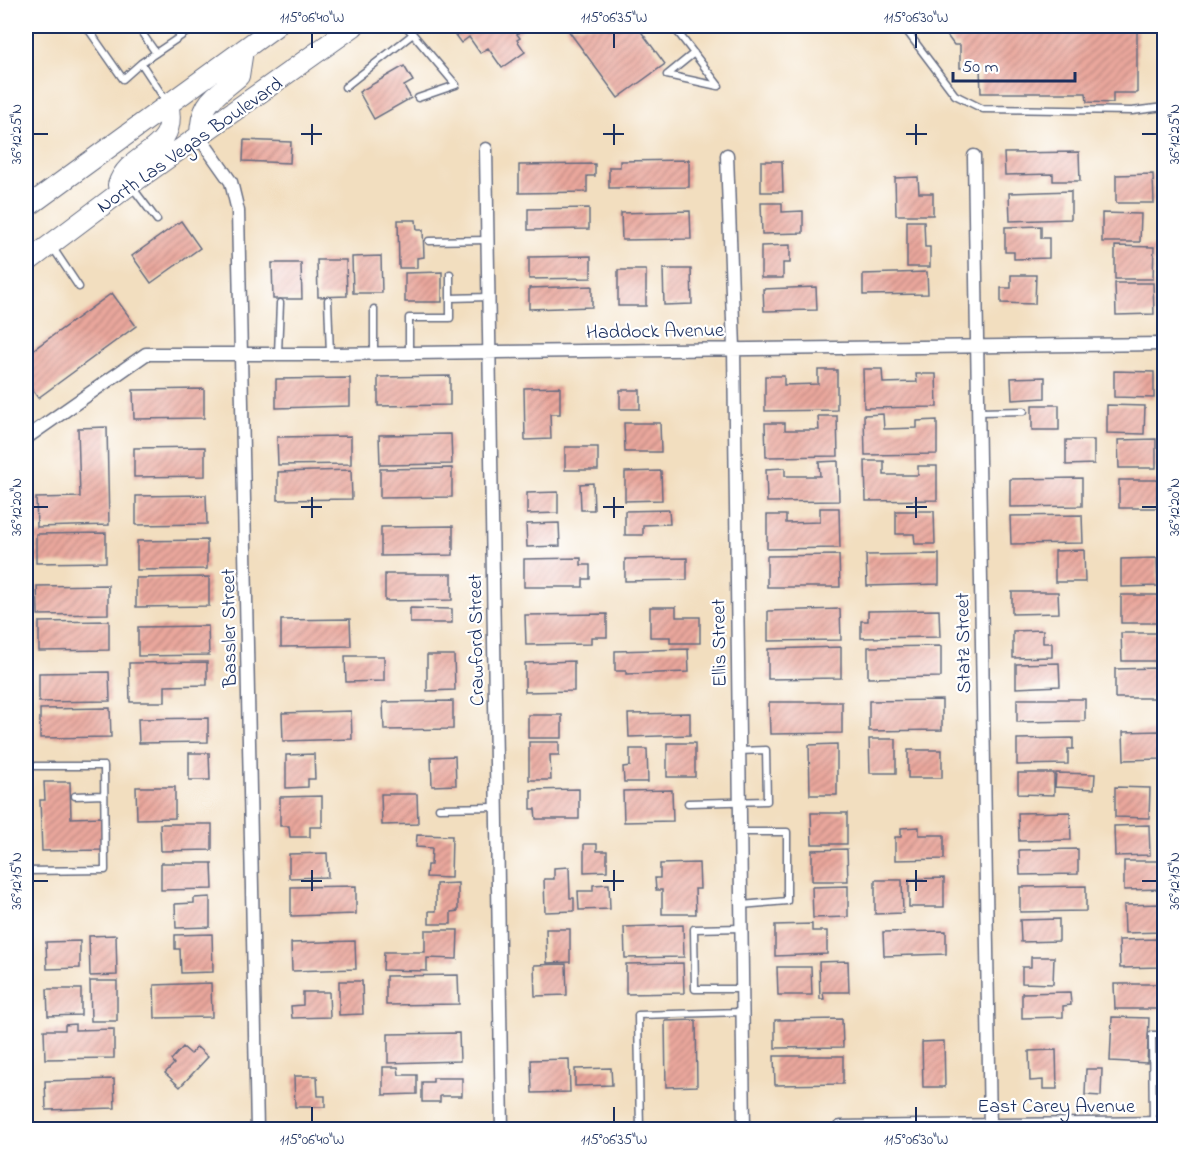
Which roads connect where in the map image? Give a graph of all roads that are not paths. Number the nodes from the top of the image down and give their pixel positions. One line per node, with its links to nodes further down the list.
1 (86, 26): 13 (lane)
2 (137, 26): 11 (lane)
3 (196, 26): 11 (lane)
4 (276, 26): 10 (main road)
5 (354, 26): 18 (main road, North Las Vegas Boulevard)
6 (406, 26): 9 (lane)
7 (673, 26): 12 (lane)
8 (903, 26): 17 (lane)
9 (413, 34): 14 (lane); 15 (lane)
10 (243, 50): 16 (main road); 18 (main road)
11 (156, 53): 13 (lane)
12 (694, 53): 12 (lane)
13 (141, 63): 16 (lane)
14 (345, 87)
15 (418, 98)
16 (168, 104): 22 (main road); 23 (main road)
17 (1164, 107)
18 (200, 138): 22 (main road, North Las Vegas Boulevard); 42 (street, Bassler Street)
19 (486, 149): 25 (street, Crawford Street)
20 (727, 155): 38 (street, Ellis Street)
21 (975, 156): 36 (street, Statz Street)
22 (122, 190): 24 (lane); 27 (main road, North Las Vegas Boulevard)
23 (26, 208)
24 (157, 220)
25 (488, 240): 26 (lane); 31 (street, Crawford Street)
26 (429, 241)
27 (50, 245): 28 (main road, North Las Vegas Boulevard); 30 (lane)
28 (26, 263)
29 (450, 274): 32 (lane)
30 (79, 288)
31 (489, 297): 32 (lane); 39 (street, Crawford Street)
32 (450, 298): 41 (lane)
33 (328, 300): 43 (lane)
34 (280, 303): 40 (lane)
35 (374, 309): 44 (lane)
36 (977, 344): 37 (street, Haddock Avenue); 38 (street, Haddock Avenue); 46 (street, Statz Street)
37 (1164, 344)
38 (734, 348): 39 (street, Haddock Avenue); 48 (street, Ellis Street)
39 (489, 352): 41 (street, Haddock Avenue); 54 (street, Crawford Street)
40 (278, 353): 42 (street, Haddock Avenue); 43 (street, Haddock Avenue)
41 (409, 353): 44 (street, Haddock Avenue)
42 (242, 354): 47 (street, Haddock Avenue); 65 (street, Bassler Street)
43 (330, 354): 44 (street, Haddock Avenue)
44 (374, 354)
45 (1024, 411): 46 (lane)
46 (978, 412): 64 (street, Statz Street)
47 (26, 438)
48 (739, 751): 52 (street, Ellis Street); 52 (lane)
49 (26, 766): 50 (lane)
50 (104, 795): 51 (lane); 57 (lane)
51 (75, 796)
52 (740, 802): 53 (lane); 56 (street, Ellis Street)
53 (688, 803)
54 (497, 807): 55 (lane); 66 (street, Crawford Street)
55 (439, 808)
56 (740, 832): 58 (street, Ellis Street); 58 (lane)
57 (26, 871)
58 (741, 905): 59 (street, Ellis Street)
59 (742, 928): 60 (street, Ellis Street); 60 (lane)
60 (742, 989): 61 (street, Ellis Street)
61 (743, 1012): 67 (lane); 68 (street, Ellis Street)
62 (1164, 1035): 63 (lane)
63 (1159, 1126): 64 (main road, East Carey Avenue)
64 (990, 1128): 69 (main road, East Carey Avenue)
65 (257, 1130)
66 (502, 1130)
67 (640, 1130)
68 (744, 1130)
69 (841, 1130)

